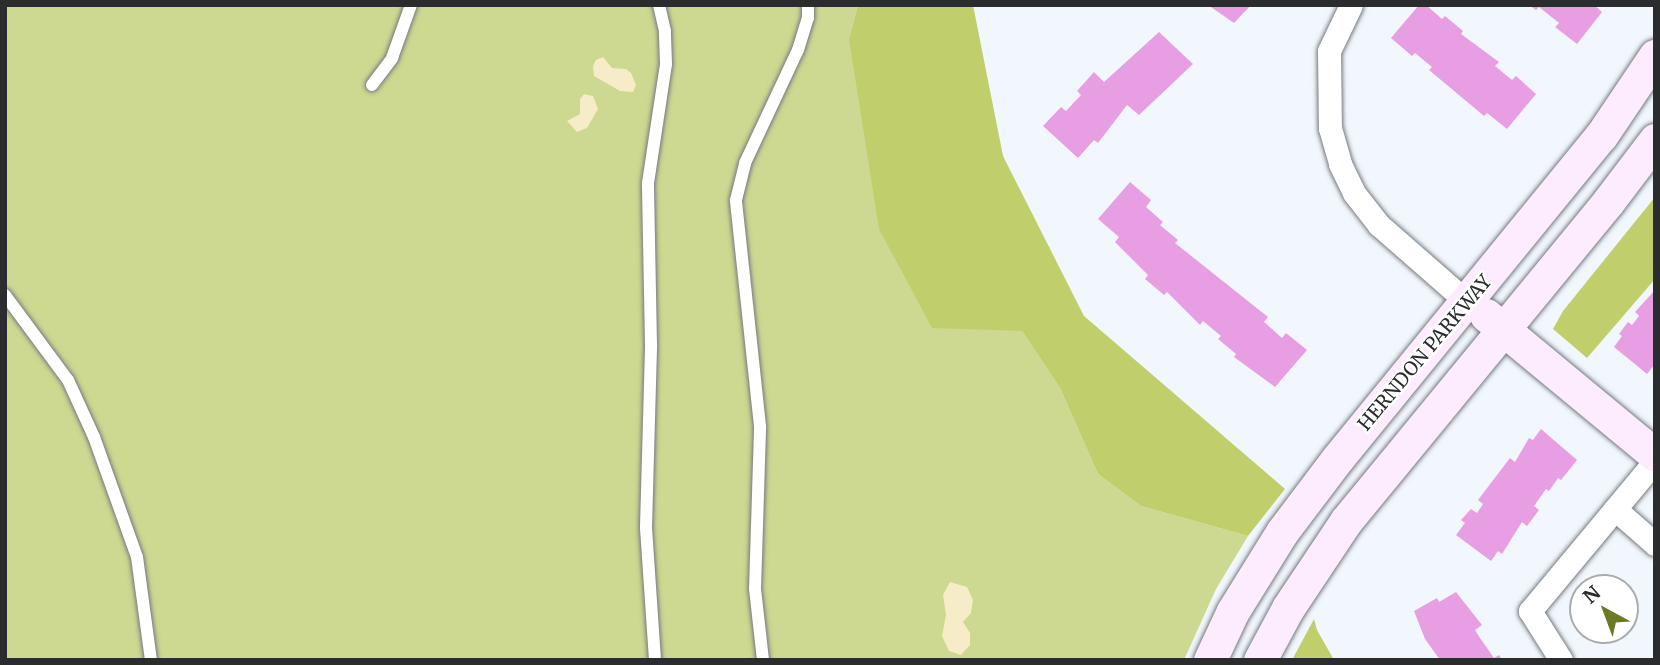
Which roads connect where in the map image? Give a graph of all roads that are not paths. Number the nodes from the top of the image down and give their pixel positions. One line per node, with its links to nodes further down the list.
1 (411, 5): 6 (lane)
2 (659, 5): 16 (lane)
3 (808, 5): 17 (lane)
4 (1350, 5): 9 (street)
5 (1655, 56): 9 (main road, HERNDON PARKWAY)
6 (372, 85)
7 (1655, 140): 10 (main road)
8 (5, 295): 15 (lane)
9 (1467, 302): 10 (main road); 18 (main road, HERNDON PARKWAY)
10 (1503, 327): 11 (main road); 19 (main road)
11 (1655, 455)
12 (1655, 461): 13 (street)
13 (1615, 509): 14 (street); 20 (street)
14 (1655, 544)
15 (151, 660)
16 (654, 660)
17 (763, 660)
18 (1210, 660)
19 (1261, 660)
20 (1561, 660)

